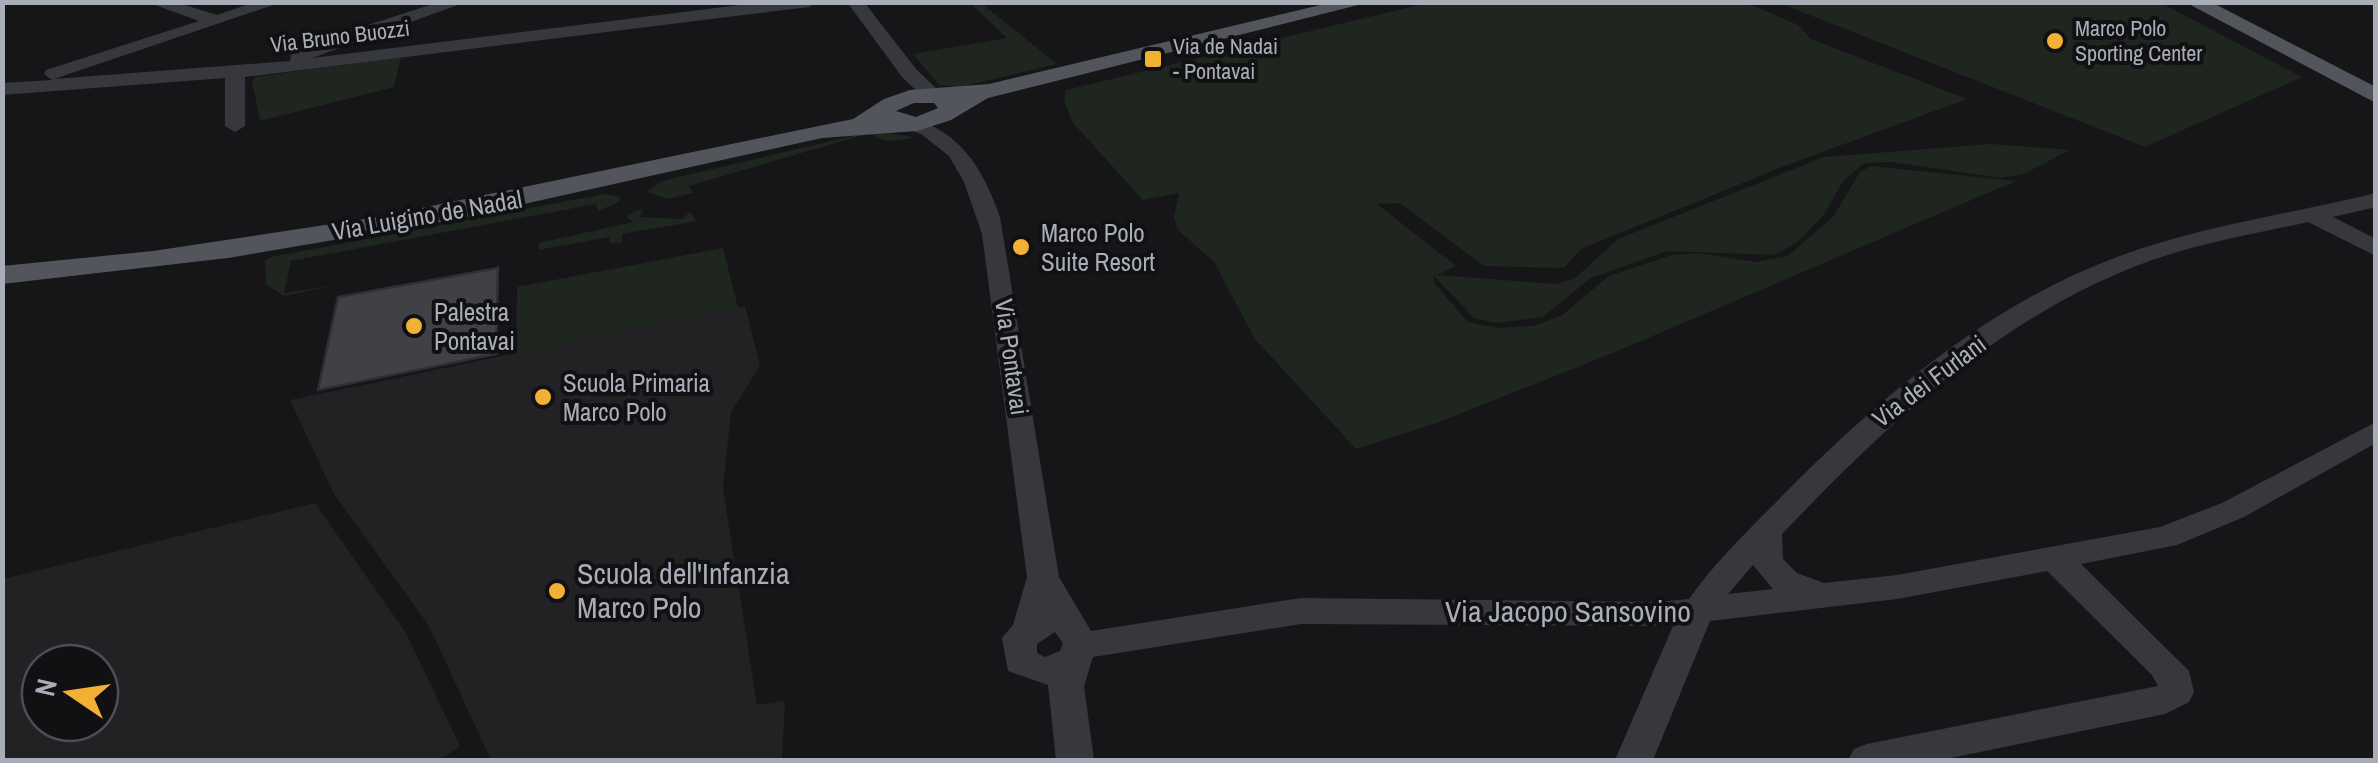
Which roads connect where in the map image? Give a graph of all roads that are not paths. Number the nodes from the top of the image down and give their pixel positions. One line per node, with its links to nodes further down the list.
1 (155, 2): 8 (street)
2 (274, 2): 8 (street)
3 (458, 2): 9 (street)
4 (809, 2): 9 (street, Via Bruno Buozzi)
5 (855, 2): 11 (street)
6 (2194, 2): 14 (main road)
7 (1346, 4): 15 (main road)
8 (213, 20): 12 (street)
9 (290, 67): 10 (street, Via Bruno Buozzi)
10 (235, 73): 12 (street, Via Bruno Buozzi); 17 (street)
11 (909, 73): 15 (street); 16 (street)
12 (73, 76): 13 (street, Via Bruno Buozzi)
13 (2, 88)
14 (2376, 96)
15 (941, 104): 16 (main road, Via Luigino de Nadal); 18 (street, Via Pontavai)
16 (897, 113): 18 (street); 22 (main road, Via Luigino de Nadal)
17 (235, 126)
18 (954, 146): 26 (street, Via Pontavai)
19 (2376, 200): 20 (street, Via dei Furlani)
20 (2314, 216): 21 (street); 24 (street, Via dei Furlani)
21 (2376, 248)
22 (2, 276)
23 (2376, 431): 25 (street, Via Jacopo Sansovino)
24 (1766, 532): 27 (street); 28 (street, Via dei Furlani)
25 (2055, 559): 27 (street, Via Jacopo Sansovino); 33 (street)
26 (1043, 577): 29 (street, Via Pontavai); 30 (street, Via Pontavai)
27 (1825, 596): 28 (street, Via Jacopo Sansovino)
28 (1700, 612): 30 (street, Via Jacopo Sansovino); 32 (street, Via dei Furlani)
29 (1029, 629): 30 (street, Via Jacopo Sansovino)
30 (1075, 645): 31 (street)
31 (1075, 760)
32 (1634, 760)
33 (1867, 760)

